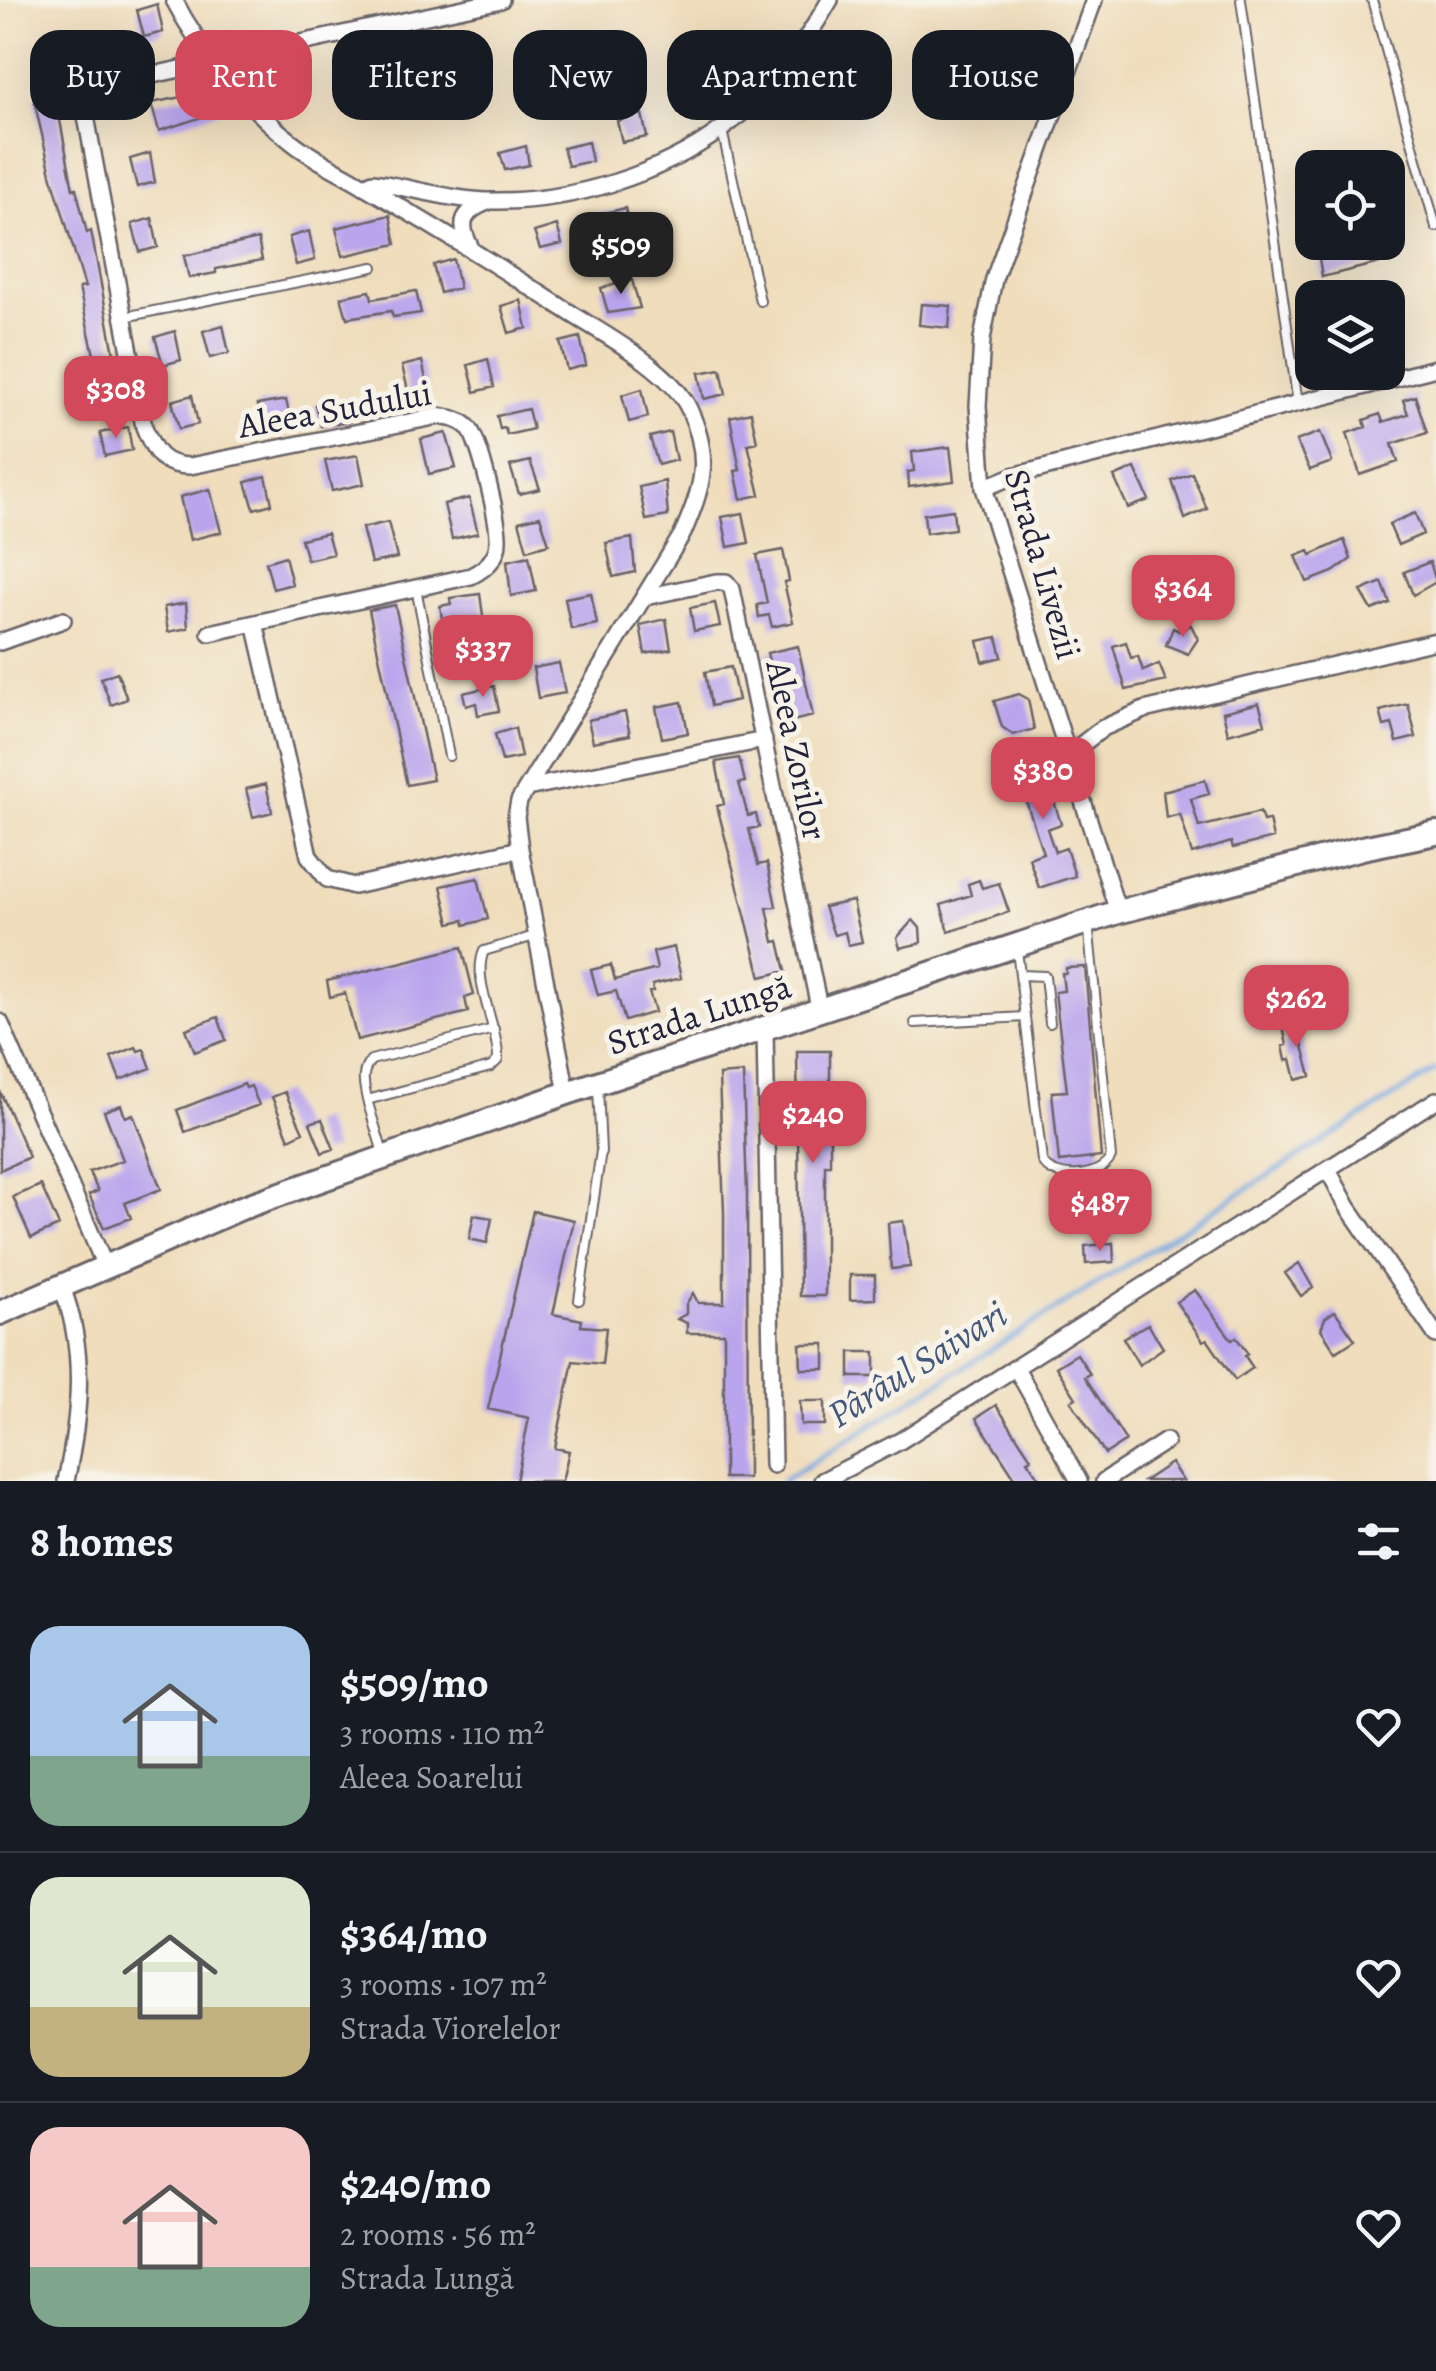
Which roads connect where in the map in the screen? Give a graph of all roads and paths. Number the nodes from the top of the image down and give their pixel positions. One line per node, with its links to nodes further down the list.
1 (174, 0): 7 (street)
2 (502, 0): 8 (street)
3 (830, 0): 11 (street)
4 (1094, 0): 21 (street, Strada Livezii)
5 (1241, 0): 20 (lane)
6 (1372, 0): 14 (lane)
7 (189, 30)
8 (312, 41)
9 (175, 71): 18 (street, Aleea Sudului)
10 (270, 120): 12 (street)
11 (722, 129): 13 (street); 17 (lane)
12 (364, 186): 13 (street); 15 (street)
13 (490, 201): 15 (street)
14 (1436, 227)
15 (471, 248): 23 (street)
16 (372, 267): 18 (lane)
17 (760, 301)
18 (124, 317): 22 (street, Aleea Sudului)
19 (1436, 368): 20 (street)
20 (1298, 404): 21 (street)
21 (984, 488): 30 (street, Strada Livezii)
22 (416, 588): 25 (street, Aleea Sudului); 31 (lane)
23 (645, 597): 29 (street, Aleea Zorilor); 32 (street)
24 (63, 620): 28 (street)
25 (255, 623): 26 (street, Aleea Sudului); 34 (street)
26 (210, 633)
27 (1436, 641): 30 (street)
28 (0, 642)
29 (764, 740): 32 (street); 40 (street, Aleea Zorilor)
30 (1068, 755): 35 (street, Strada Livezii)
31 (449, 756)
32 (527, 788): 34 (street)
33 (1436, 833): 35 (main road, Strada Lungă)
34 (520, 848): 37 (street)
35 (1118, 912): 36 (main road, Strada Lungă)
36 (1088, 922): 38 (main road, Strada Lungă); 41 (lane)
37 (538, 935): 45 (lane); 48 (street)
38 (1016, 946): 39 (lane); 40 (main road, Strada Lungă)
39 (1020, 974): 41 (lane); 44 (lane)
40 (820, 1012): 46 (main road, Strada Lungă)
41 (1025, 1017): 43 (lane)
42 (0, 1022): 53 (street)
43 (916, 1023)
44 (1050, 1024)
45 (494, 1029): 49 (lane); 49 (lane)
46 (764, 1030): 47 (main road, Strada Lungă); 60 (street)
47 (598, 1083): 48 (main road, Strada Lungă); 55 (lane)
48 (567, 1093): 51 (main road, Strada Lungă)
49 (367, 1100): 51 (lane)
50 (1436, 1100): 52 (street)
51 (385, 1158): 53 (main road, Strada Lungă)
52 (1328, 1170): 57 (street); 58 (street)
53 (106, 1266): 54 (main road, Strada Lungă)
54 (62, 1284): 56 (main road, Strada Lungă); 61 (street)
55 (579, 1300)
56 (0, 1313)
57 (1436, 1335)
58 (1016, 1368): 62 (street); 63 (street)
59 (1166, 1441): 64 (street)
60 (772, 1465)
61 (66, 1481)
62 (822, 1481)
63 (1078, 1481)
64 (1104, 1481)

